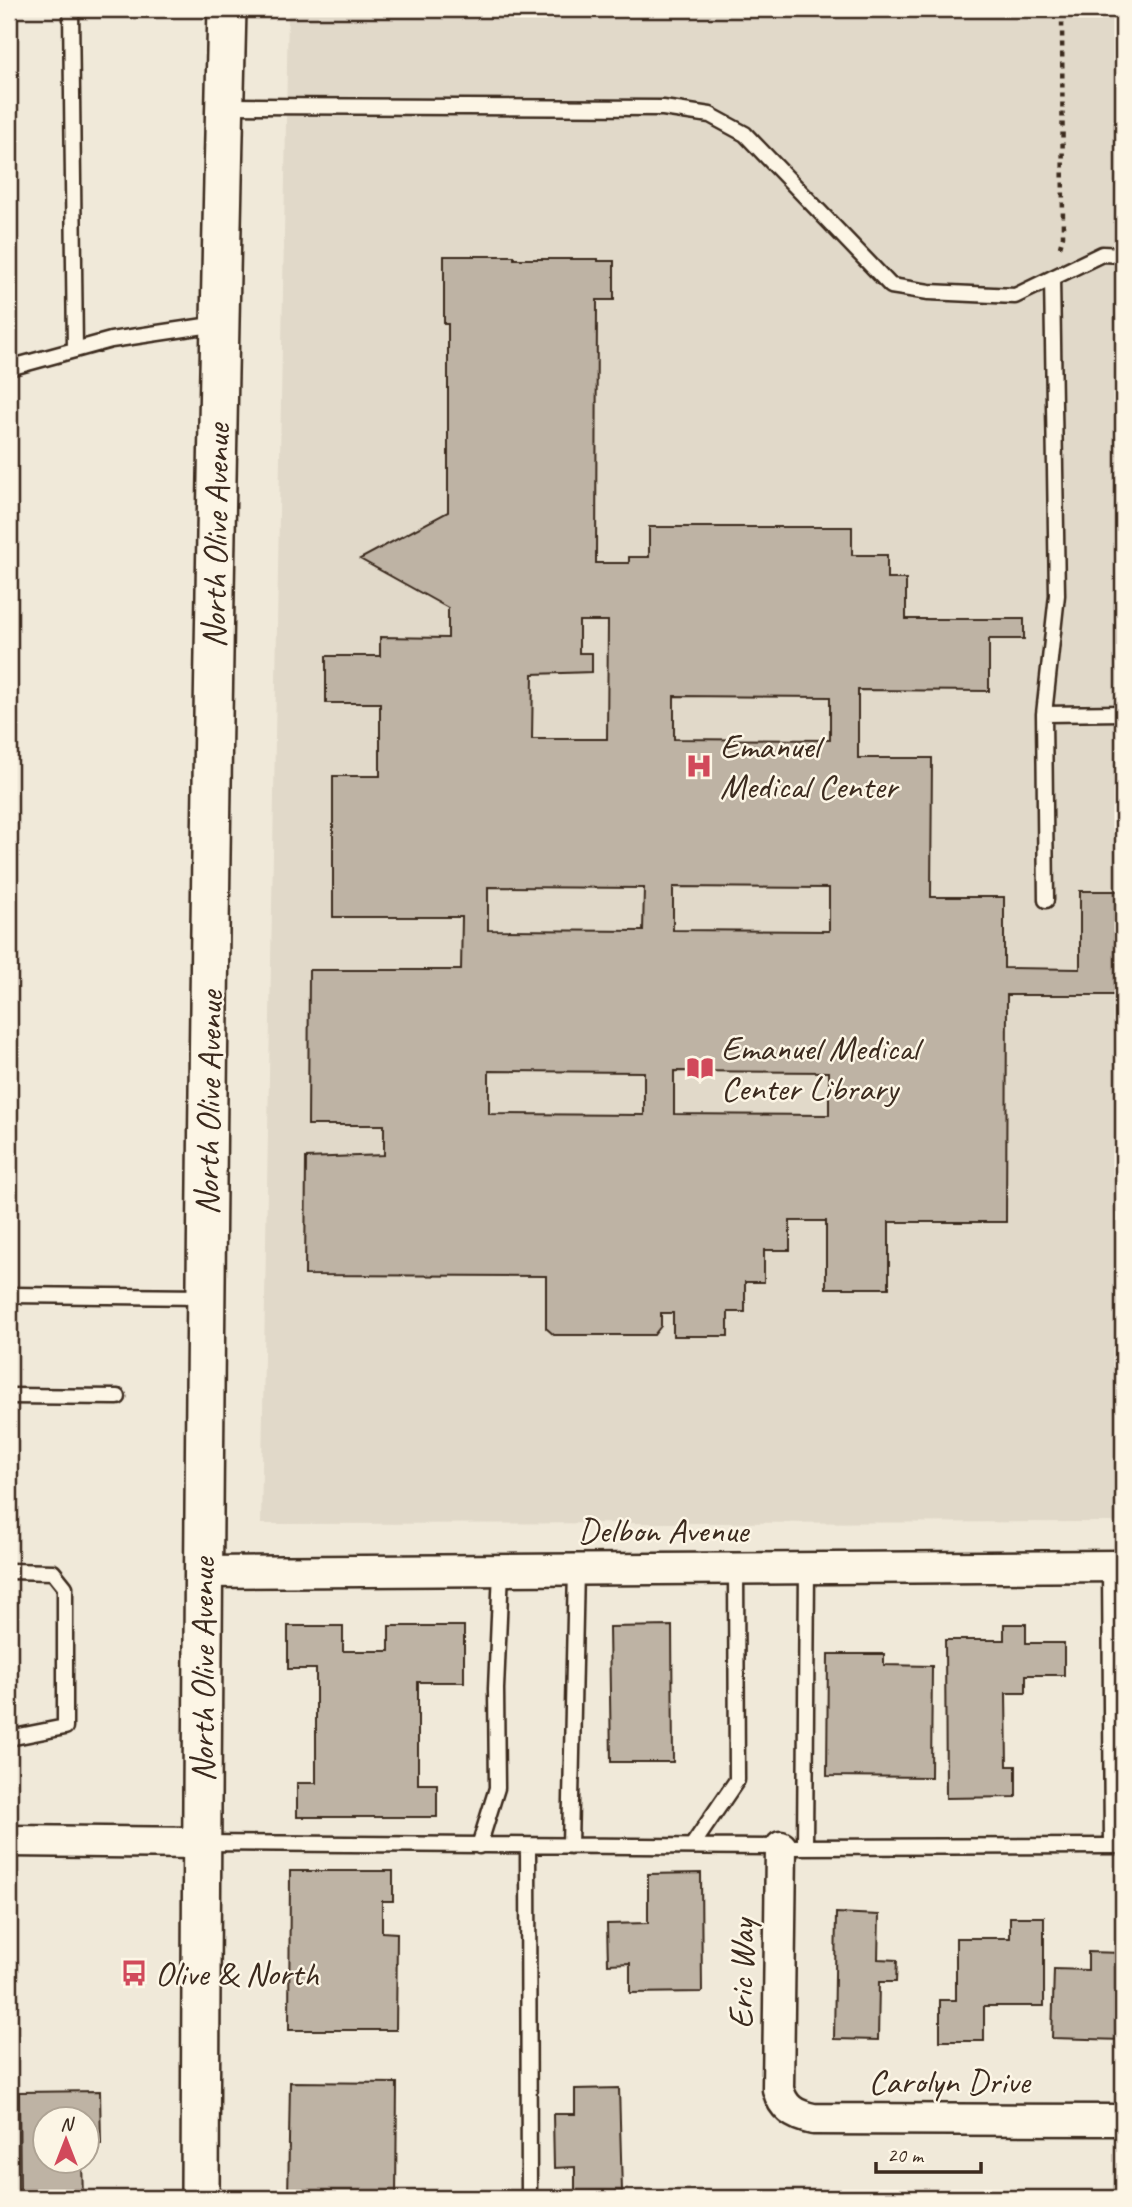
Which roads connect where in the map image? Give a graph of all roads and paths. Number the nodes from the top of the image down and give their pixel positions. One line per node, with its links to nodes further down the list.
1 (71, 9): 8 (lane)
2 (227, 9): 4 (street, North Olive Avenue)
3 (1062, 9): 6 (path)
4 (225, 106): 6 (lane); 7 (street, North Olive Avenue)
5 (1123, 255): 6 (lane)
6 (1052, 278): 11 (lane)
7 (219, 323): 8 (lane); 14 (street, North Olive Avenue)
8 (75, 350): 9 (lane)
9 (9, 368)
10 (1123, 713): 11 (lane)
11 (1045, 714): 12 (lane)
12 (1046, 900)
13 (9, 1295): 14 (lane)
14 (206, 1297): 23 (street, North Olive Avenue)
15 (9, 1396): 16 (lane)
16 (118, 1397)
17 (1117, 1566): 19 (street, Delbon Avenue); 31 (lane)
18 (736, 1568): 19 (street, Delbon Avenue); 20 (street, Delbon Avenue); 30 (lane)
19 (807, 1568): 32 (lane)
20 (576, 1569): 21 (street, Delbon Avenue); 29 (lane)
21 (500, 1570): 23 (street, Delbon Avenue); 27 (lane)
22 (9, 1571): 24 (lane)
23 (203, 1572): 26 (street, North Olive Avenue)
24 (9, 1738)
25 (9, 1841): 26 (street)
26 (201, 1843): 27 (lane); 35 (street, North Olive Avenue)
27 (479, 1846): 28 (lane)
28 (528, 1846): 29 (lane); 36 (lane)
29 (570, 1846): 30 (lane)
30 (692, 1846): 32 (lane)
31 (1117, 1846): 32 (lane)
32 (793, 1847): 33 (street, Eric Way)
33 (781, 2101): 34 (street, Carolyn Drive)
34 (1123, 2120)
35 (200, 2198)
36 (529, 2198)

